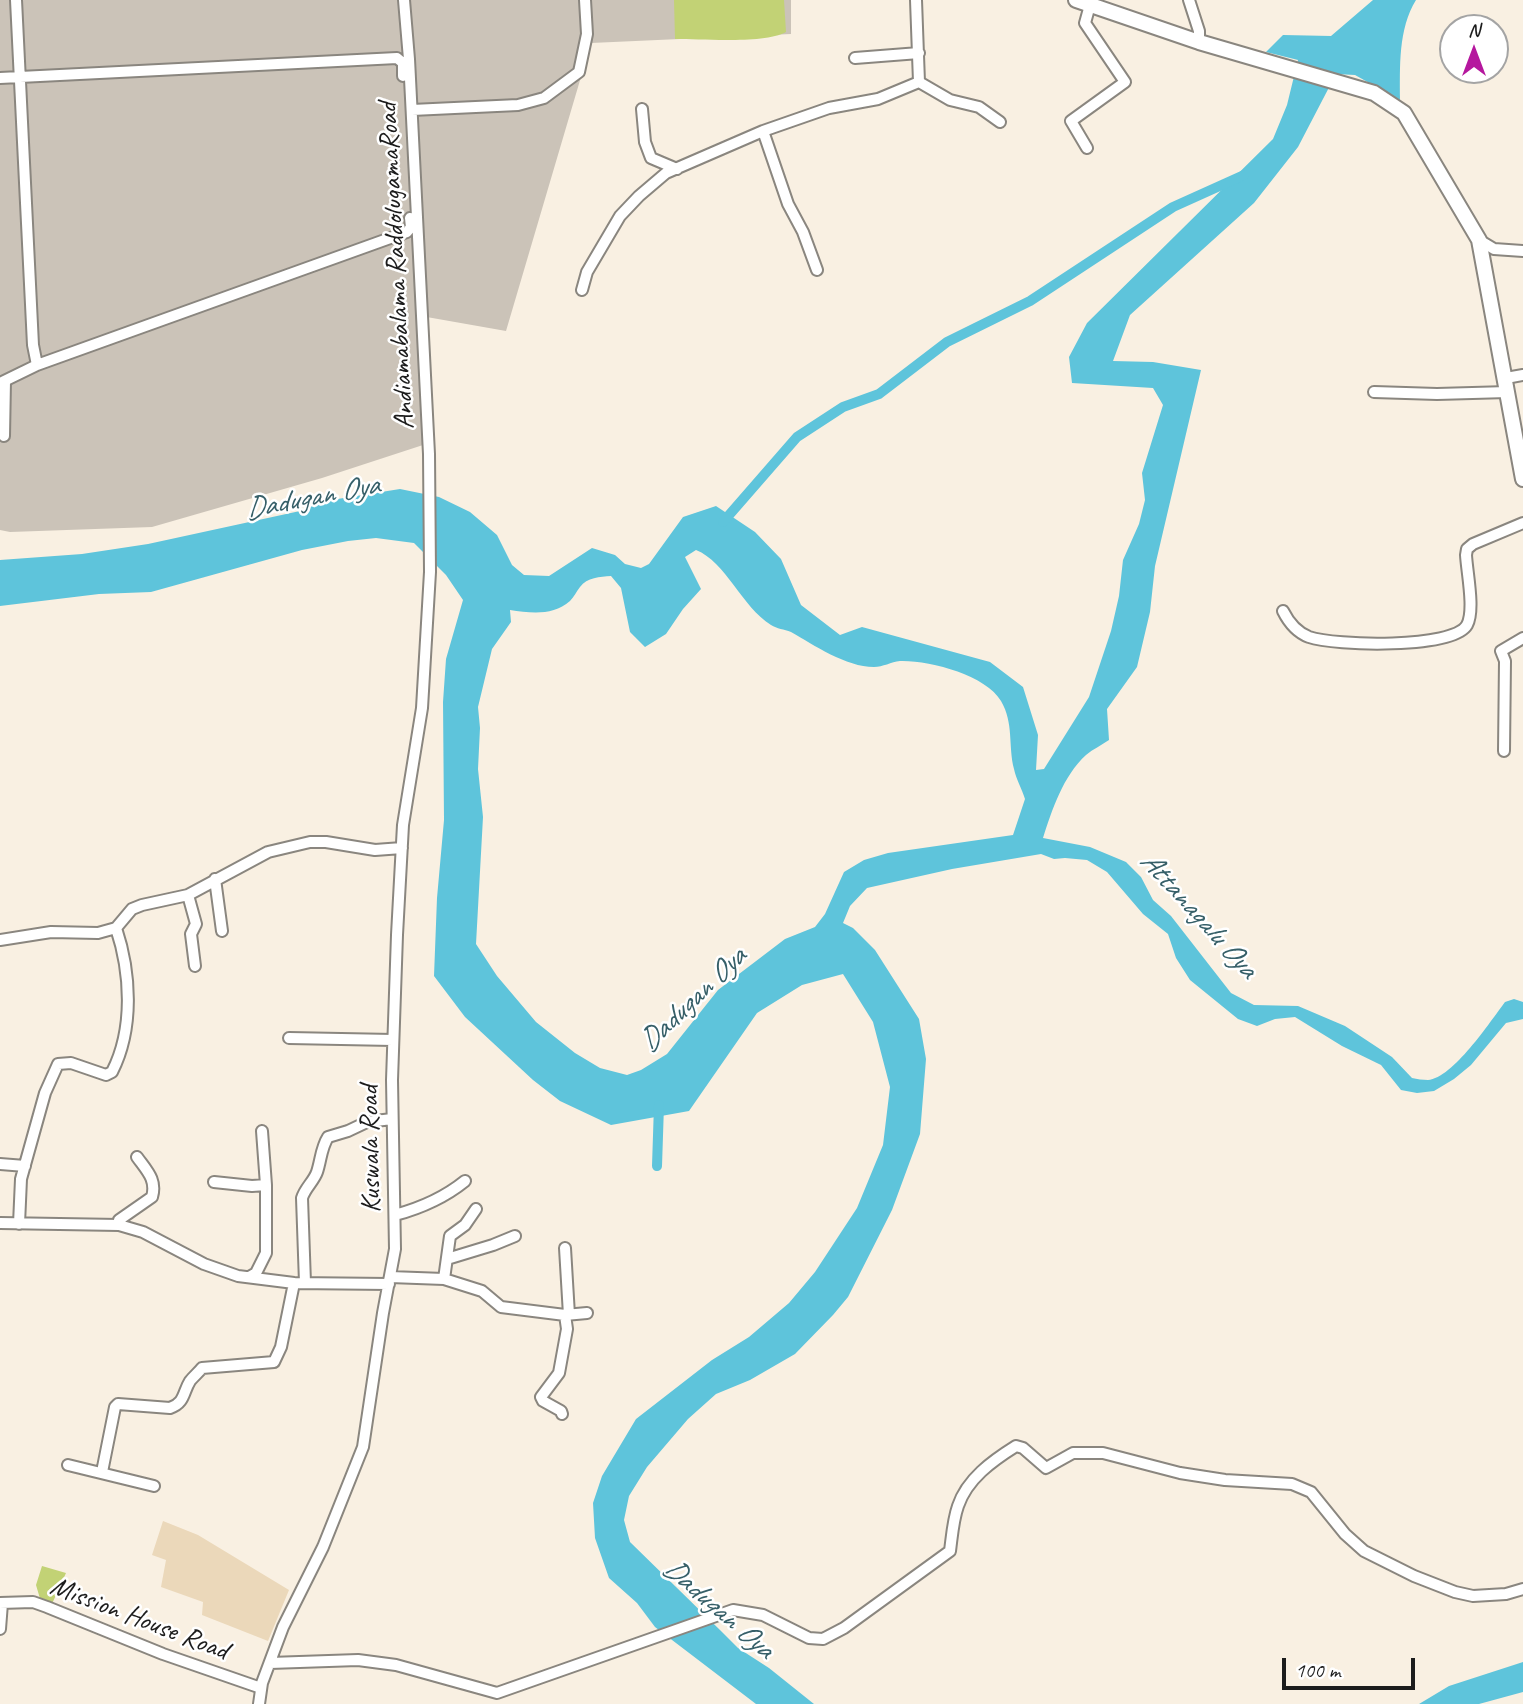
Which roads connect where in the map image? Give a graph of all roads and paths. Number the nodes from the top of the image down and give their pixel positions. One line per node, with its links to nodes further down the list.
1 (16, 0): 11 (street)
2 (404, 0): 15 (street, Andiamabalama RaddolugamaRoad)
3 (585, 0): 15 (street)
4 (916, 0): 9 (street)
5 (1076, 0): 7 (main road)
6 (1189, 0): 8 (street)
7 (1090, 5): 8 (main road); 18 (street)
8 (1199, 42): 20 (main road)
9 (919, 53): 10 (street); 13 (street)
10 (855, 58)
11 (19, 77): 12 (street); 24 (street); 24 (street)
12 (0, 78)
13 (919, 82): 16 (street); 17 (street)
14 (642, 109): 19 (street)
15 (412, 110): 32 (street, Andiamabalama RaddolugamaRoad)
16 (1000, 121)
17 (763, 131): 19 (street); 22 (street)
18 (1087, 148)
19 (677, 169): 23 (street)
20 (1479, 240): 21 (street); 27 (main road)
21 (1523, 251)
22 (817, 270)
23 (582, 290)
24 (37, 365): 26 (street)
25 (1523, 375): 27 (street)
26 (3, 382): 29 (street)
27 (1507, 385): 28 (street); 30 (main road)
28 (1374, 392)
29 (4, 436)
30 (1523, 479)
31 (1523, 523): 33 (street)
32 (430, 572): 36 (street, Kuswala Road)
33 (1283, 611)
34 (1523, 638): 35 (street)
35 (1504, 751)
36 (402, 848): 37 (street); 44 (street, Kuswala Road)
37 (215, 879): 38 (street); 40 (street)
38 (188, 895): 39 (street); 42 (street)
39 (116, 928): 41 (street); 49 (street)
40 (222, 931)
41 (0, 940)
42 (195, 966)
43 (289, 1038): 44 (street)
44 (393, 1040): 45 (street, Kuswala Road)
45 (393, 1119): 54 (street, Kuswala Road); 64 (street)
46 (262, 1130): 52 (street)
47 (137, 1157): 57 (street)
48 (0, 1164): 49 (street)
49 (25, 1166): 56 (street)
50 (465, 1181): 54 (street)
51 (214, 1182): 52 (street)
52 (266, 1185): 61 (street)
53 (476, 1209): 60 (street)
54 (394, 1214): 63 (street, Kuswala Road)
55 (0, 1223): 56 (street)
56 (19, 1224): 57 (street)
57 (119, 1225): 61 (street)
58 (515, 1236): 60 (street)
59 (565, 1248): 66 (street)
60 (447, 1259): 62 (street)
61 (249, 1277): 64 (street)
62 (444, 1279): 63 (street); 66 (street)
63 (389, 1280): 64 (street); 74 (street, Kuswala Road)
64 (300, 1283): 69 (street)
65 (587, 1314): 66 (street)
66 (567, 1315): 67 (street)
67 (562, 1414)
68 (68, 1465): 69 (street)
69 (102, 1472): 70 (street)
70 (155, 1486)
71 (1523, 1589): 74 (street)
72 (1, 1603): 73 (street); 75 (street, Mission House Road)
73 (0, 1629)
74 (270, 1663): 75 (street, Kuswala Road)
75 (261, 1688): 76 (street, Kuswala Road)
76 (259, 1704)

